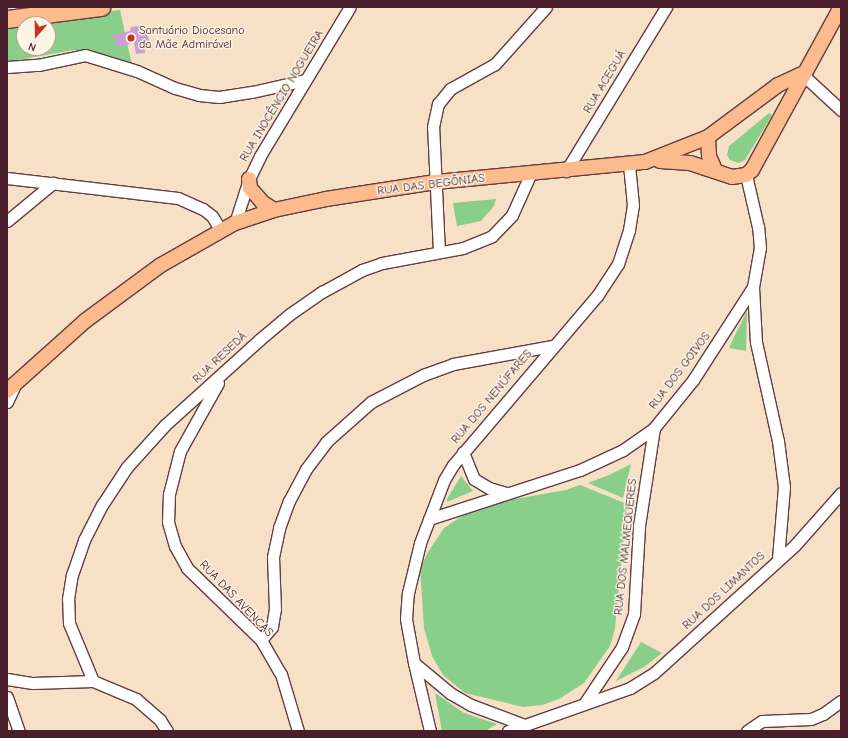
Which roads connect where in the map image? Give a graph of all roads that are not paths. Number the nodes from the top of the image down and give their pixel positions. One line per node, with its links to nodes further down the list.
1 (101, 7): 6 (highway)
2 (350, 7): 9 (street, RUA INOCÊNCIO NOGUEIRA)
3 (546, 7): 22 (street)
4 (666, 7): 17 (street, RUA ACEGUÁ)
5 (841, 7): 8 (main road)
6 (7, 19)
7 (7, 67): 9 (street)
8 (802, 74): 10 (main road, RUA DAS BEGÔNIAS); 11 (main road); 12 (street)
9 (306, 80): 21 (street, RUA INOCÊNCIO NOGUEIRA)
10 (778, 85): 11 (main road); 13 (main road, RUA DAS BEGÔNIAS)
11 (792, 99): 19 (main road)
12 (841, 110)
13 (708, 137): 14 (main road, RUA DAS BEGÔNIAS); 16 (main road)
14 (645, 162): 15 (main road, RUA DAS BEGÔNIAS); 16 (main road, RUA DAS BEGÔNIAS)
15 (629, 165): 17 (main road, RUA DAS BEGÔNIAS); 30 (street, RUA DOS NENÚFARES)
16 (715, 170): 19 (main road, RUA DAS BEGÔNIAS)
17 (566, 171): 18 (main road, RUA DAS BEGÔNIAS)
18 (531, 173): 22 (main road, RUA DAS BEGÔNIAS); 28 (street, RUA RESEDÁ)
19 (746, 175): 29 (street, RUA DOS GOIVOS)
20 (7, 178): 23 (street)
21 (249, 179): 24 (main road); 26 (street, RUA INOCÊNCIO NOGUEIRA)
22 (436, 182): 24 (main road, RUA DAS BEGÔNIAS); 28 (street)
23 (53, 183): 25 (street); 27 (street)
24 (274, 210): 26 (main road, RUA DAS BEGÔNIAS)
25 (7, 221)
26 (234, 223): 27 (main road, RUA DAS BEGÔNIAS)
27 (220, 229): 32 (main road, RUA DAS BEGÔNIAS)
28 (439, 252): 31 (street, RUA RESEDÁ)
29 (753, 287): 34 (street, RUA DOS GOIVOS); 39 (street, RUA DOS LIMANTOS)
30 (552, 346): 35 (street, RUA DOS NENÚFARES); 40 (street)
31 (223, 375): 40 (street, RUA DAS AVENCAS); 43 (street, RUA RESEDÁ)
32 (11, 388): 33 (street)
33 (7, 402)
34 (654, 428): 36 (street, RUA DOS GOIVOS); 46 (street, RUA DOS MALMEQUERES)
35 (463, 452): 36 (street); 38 (street, RUA DOS NENÚFARES)
36 (506, 493): 38 (street, RUA DOS GOIVOS)
37 (841, 493): 39 (street)
38 (429, 519): 41 (street, RUA DOS NENÚFARES)
39 (778, 558): 46 (street, RUA DOS LIMANTOS)
40 (261, 640): 50 (street, RUA DAS AVENCAS)
41 (414, 663): 47 (street); 51 (street, RUA DOS NENÚFARES)
42 (7, 679): 43 (street)
43 (93, 681): 49 (street)
44 (7, 697): 48 (street)
45 (841, 701): 53 (street)
46 (584, 704): 47 (street, RUA DOS LIMANTOS)
47 (522, 724): 52 (street, RUA DOS LIMANTOS)
48 (19, 731)
49 (167, 731)
50 (298, 731)
51 (430, 731)
52 (508, 731)
53 (747, 731)

